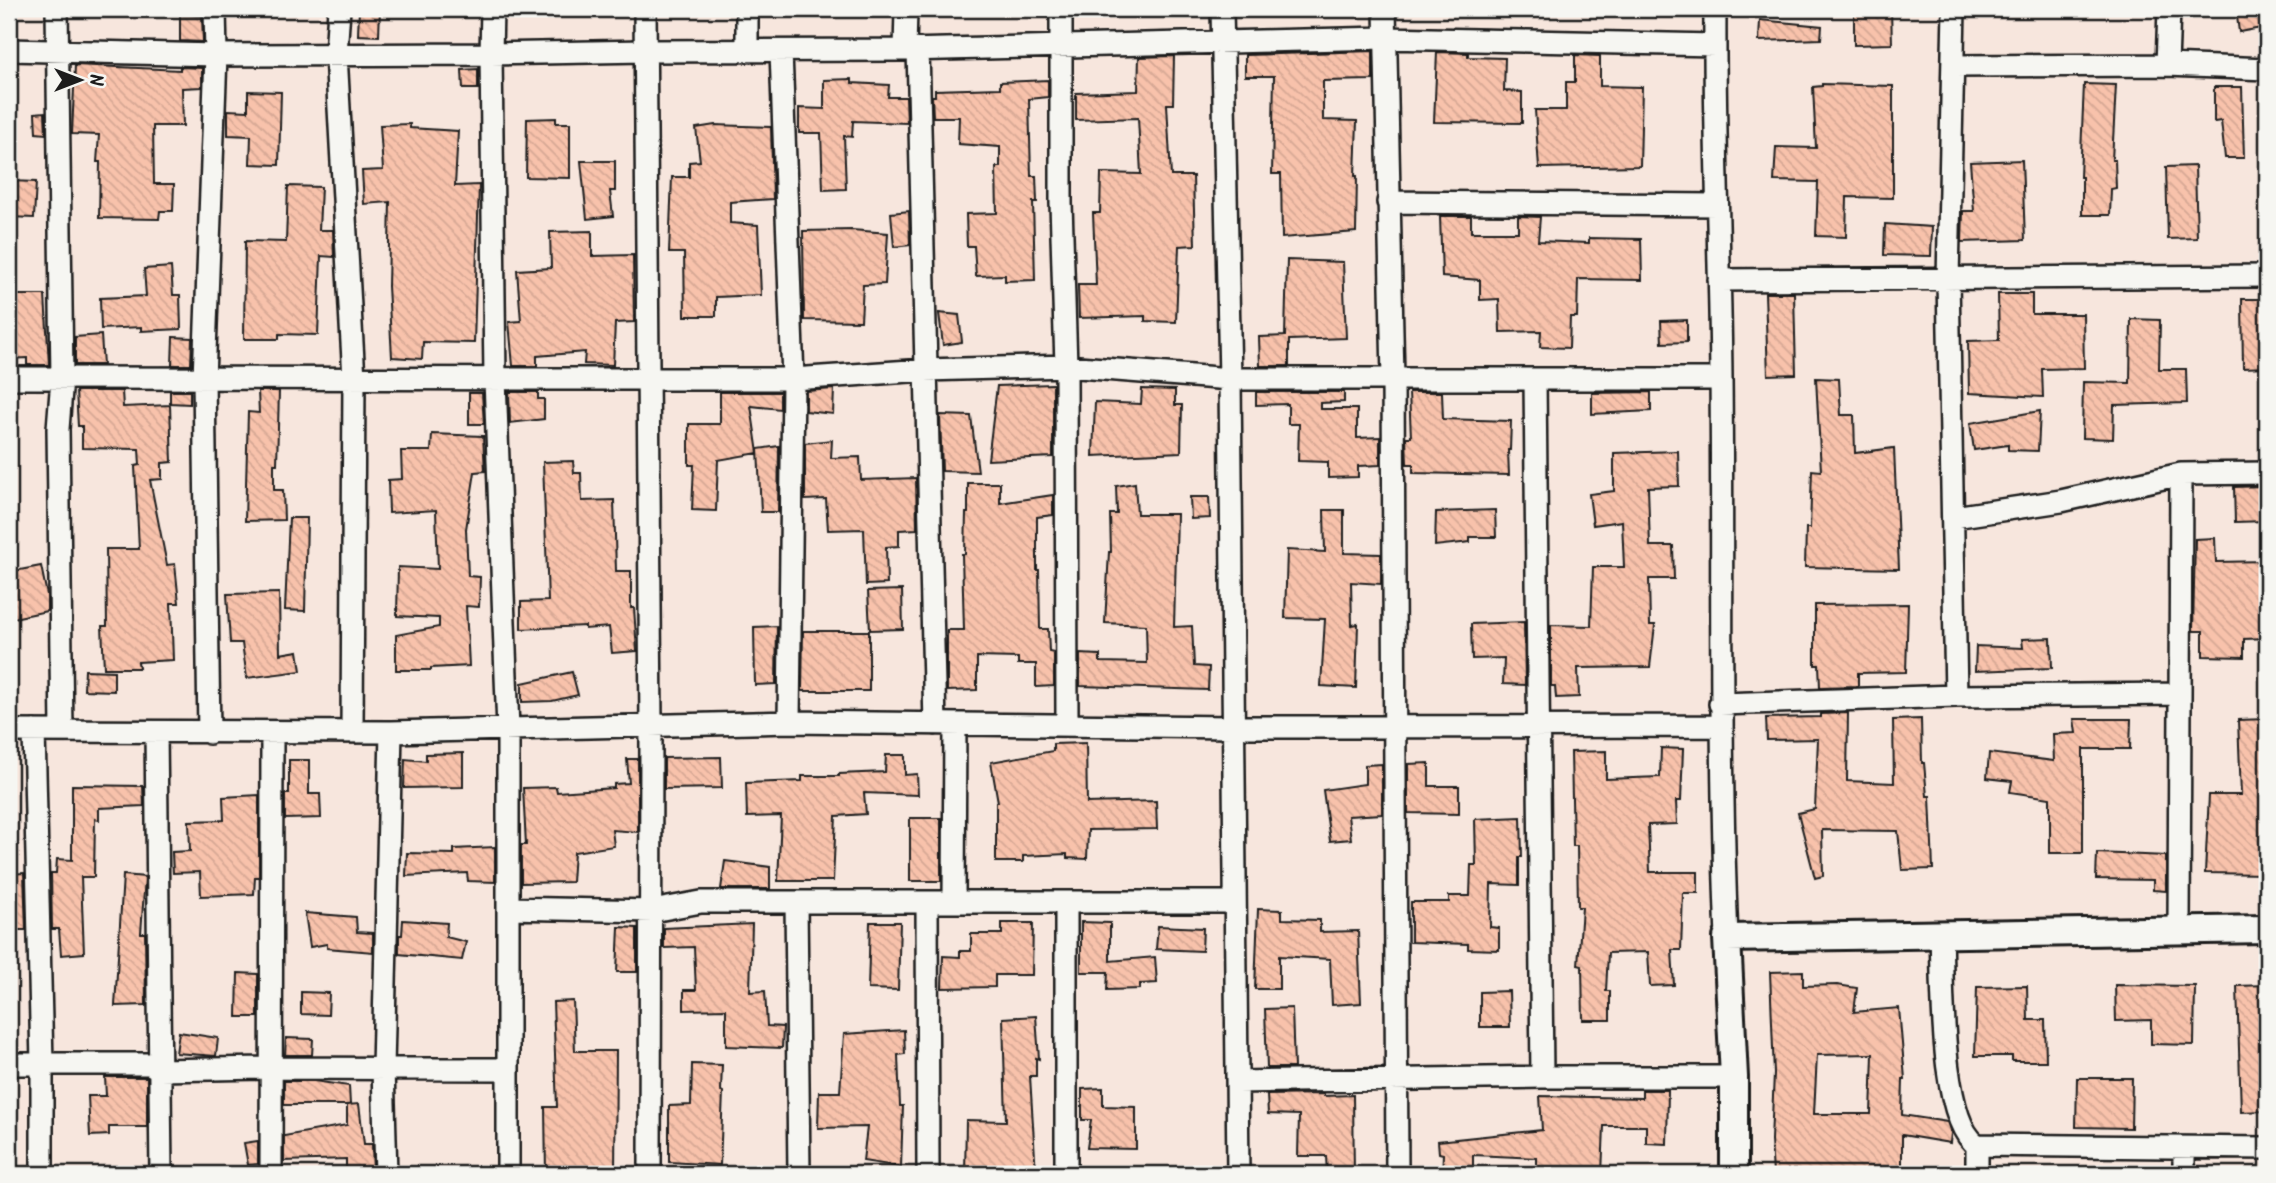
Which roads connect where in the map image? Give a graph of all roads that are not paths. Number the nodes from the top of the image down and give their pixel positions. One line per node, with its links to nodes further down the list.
1 (57, 9): 20 (street)
2 (215, 9): 26 (street)
3 (338, 9): 24 (street)
4 (492, 9): 25 (street)
5 (645, 9): 21 (street)
6 (747, 9): 22 (street)
7 (906, 9): 18 (street)
8 (1060, 9): 16 (street)
9 (1222, 9): 15 (street)
10 (1385, 9): 14 (street)
11 (1715, 9): 17 (street)
12 (1954, 9): 28 (street)
13 (2169, 9): 27 (street)
14 (1385, 38): 15 (street); 17 (street); 30 (street)
15 (1223, 41): 16 (street); 44 (street)
16 (1061, 45): 18 (street); 35 (street)
17 (1715, 45): 31 (street)
18 (912, 49): 23 (street); 36 (street)
19 (9, 50): 20 (street)
20 (57, 51): 26 (street); 38 (street)
21 (645, 51): 22 (street); 25 (street); 42 (street)
22 (747, 51): 23 (street)
23 (781, 51): 43 (street)
24 (336, 54): 25 (street); 26 (street); 40 (street)
25 (491, 54): 41 (street)
26 (216, 55): 39 (street)
27 (2167, 65): 28 (street); 29 (street)
28 (1953, 66): 33 (street)
29 (2267, 69)
30 (1388, 202): 31 (street); 45 (street)
31 (1717, 205): 34 (street)
32 (2267, 276): 33 (street)
33 (1948, 279): 34 (street); 50 (street)
34 (1719, 280): 47 (street)
35 (1066, 366): 36 (street); 44 (street); 57 (street)
36 (925, 370): 43 (street); 56 (street)
37 (9, 378): 38 (street)
38 (62, 378): 39 (street); 62 (street)
39 (204, 379): 40 (street); 69 (street)
40 (354, 379): 41 (street); 66 (street)
41 (495, 379): 42 (street); 63 (street)
42 (647, 379): 43 (street); 55 (street)
43 (793, 379): 54 (street)
44 (1230, 379): 45 (street); 61 (street)
45 (1394, 379): 46 (street); 59 (street)
46 (1535, 379): 47 (street); 58 (street)
47 (1721, 379): 53 (street)
48 (2267, 473): 49 (street)
49 (2180, 474): 50 (street); 51 (street)
50 (1954, 517): 52 (street)
51 (2180, 694): 52 (street); 79 (street)
52 (1956, 696): 53 (street)
53 (1720, 704): 60 (street)
54 (789, 722): 55 (street); 56 (street)
55 (651, 724): 63 (street); 77 (street)
56 (945, 724): 57 (street); 71 (street)
57 (1067, 725): 61 (street)
58 (1538, 725): 59 (street); 60 (street); 88 (street)
59 (1394, 726): 61 (street); 90 (street)
60 (1721, 726): 81 (street)
61 (1233, 727): 75 (street)
62 (62, 730): 65 (street); 67 (street)
63 (508, 730): 68 (street); 76 (street)
64 (9, 731): 65 (street)
65 (34, 731): 82 (street)
66 (352, 731): 68 (street); 70 (street)
67 (156, 732): 69 (street); 87 (street)
68 (391, 732): 85 (street)
69 (209, 733): 70 (street)
70 (272, 733): 84 (street)
71 (954, 900): 73 (street); 74 (street)
72 (796, 902): 73 (street); 77 (street); 101 (street)
73 (927, 902): 102 (street)
74 (1066, 902): 75 (street); 103 (street)
75 (1235, 902): 91 (street)
76 (508, 908): 77 (street); 86 (street)
77 (652, 911): 100 (street)
78 (2267, 929): 79 (street)
79 (2179, 930): 80 (street)
80 (1941, 933): 81 (street); 92 (street)
81 (1727, 938): 89 (street)
82 (41, 1063): 83 (street); 87 (street); 95 (street)
83 (9, 1064)
84 (270, 1068): 85 (street); 87 (street); 97 (street)
85 (383, 1068): 86 (street); 98 (street)
86 (508, 1069): 99 (street)
87 (160, 1070): 96 (street)
88 (1542, 1077): 89 (street); 90 (street)
89 (1734, 1077): 106 (street)
90 (1397, 1081): 91 (street); 105 (street)
91 (1238, 1083): 104 (street)
92 (1977, 1145): 93 (street); 107 (street)
93 (2184, 1148): 94 (street); 108 (street)
94 (2267, 1148)
95 (41, 1174)
96 (161, 1174)
97 (271, 1174)
98 (386, 1174)
99 (508, 1174)
100 (650, 1174)
101 (799, 1174)
102 (928, 1174)
103 (1066, 1174)
104 (1238, 1174)
105 (1397, 1174)
106 (1734, 1174)
107 (1976, 1174)
108 (2184, 1174)

